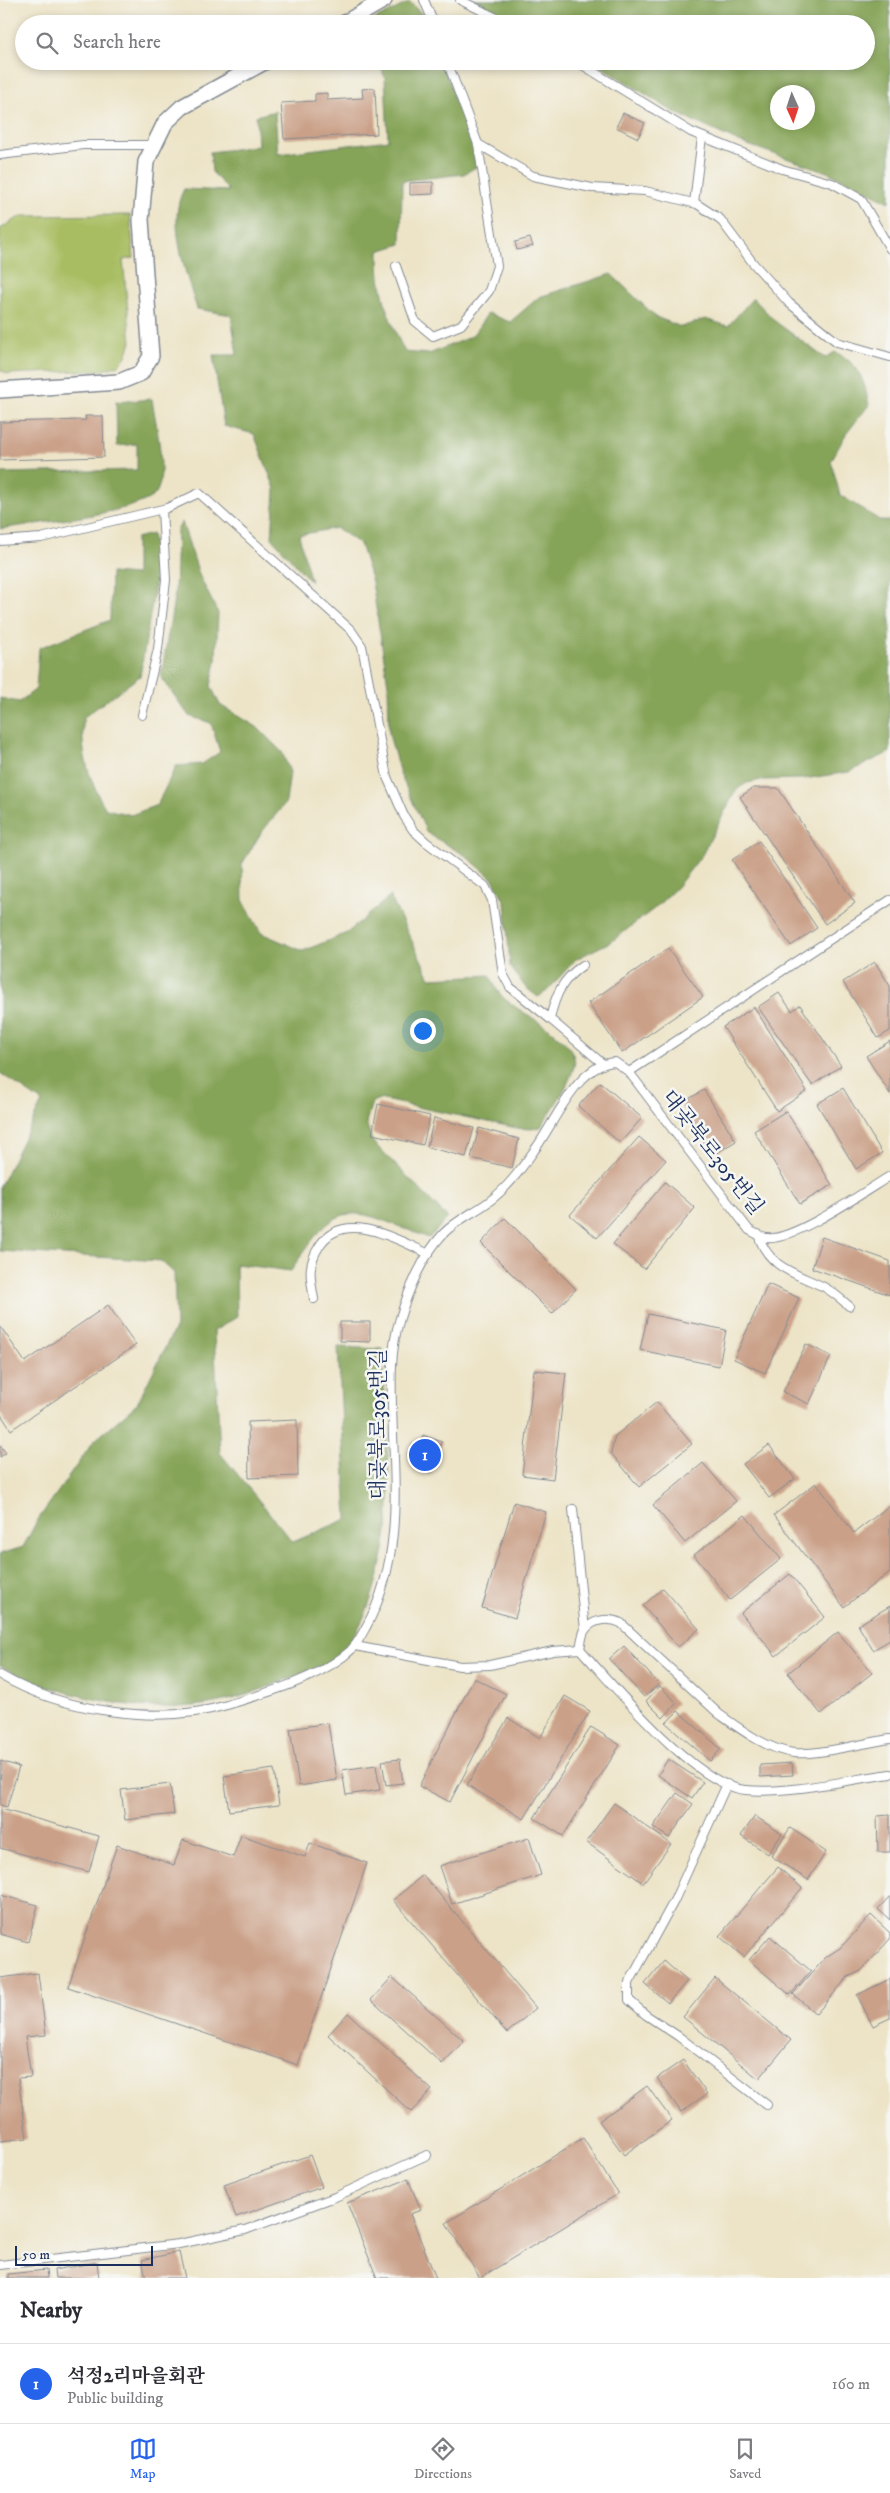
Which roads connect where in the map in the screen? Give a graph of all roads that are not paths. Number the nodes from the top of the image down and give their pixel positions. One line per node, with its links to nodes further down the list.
1 (384, 0): 4 (street)
2 (424, 0): 5 (lane)
3 (460, 0): 6 (lane)
4 (358, 15)
5 (430, 15)
6 (491, 15)
7 (250, 70): 12 (street)
8 (450, 70): 11 (lane)
9 (591, 70): 10 (lane)
10 (702, 137): 14 (lane); 15 (lane)
11 (478, 144): 14 (lane); 16 (lane)
12 (154, 145): 13 (lane); 18 (street)
13 (0, 155)
14 (694, 204): 17 (lane)
15 (890, 248)
16 (396, 266)
17 (890, 357)
18 (0, 390)
19 (162, 510): 20 (lane); 21 (lane); 24 (lane)
20 (0, 541)
21 (142, 715)
22 (890, 900): 26 (lane)
23 (583, 965): 24 (lane)
24 (550, 1019): 25 (lane)
25 (602, 1063): 26 (lane, 대곶북로305번길); 29 (lane, 대곶북로305번길)
26 (629, 1072): 28 (lane, 대곶북로305번길)
27 (888, 1179): 28 (lane, 대곶북로305번길)
28 (758, 1234): 31 (lane)
29 (429, 1254): 30 (lane); 34 (lane, 대곶북로305번길)
30 (314, 1299)
31 (849, 1306)
32 (573, 1509): 33 (lane)
33 (585, 1630): 35 (lane); 37 (lane)
34 (355, 1646): 35 (lane); 36 (lane, 대곶북로305번길)
35 (580, 1649): 39 (lane)
36 (0, 1675)
37 (890, 1739)
38 (890, 1774): 39 (lane)
39 (727, 1784): 40 (lane)
40 (767, 2105)
41 (427, 2155): 42 (lane)
42 (0, 2265)

